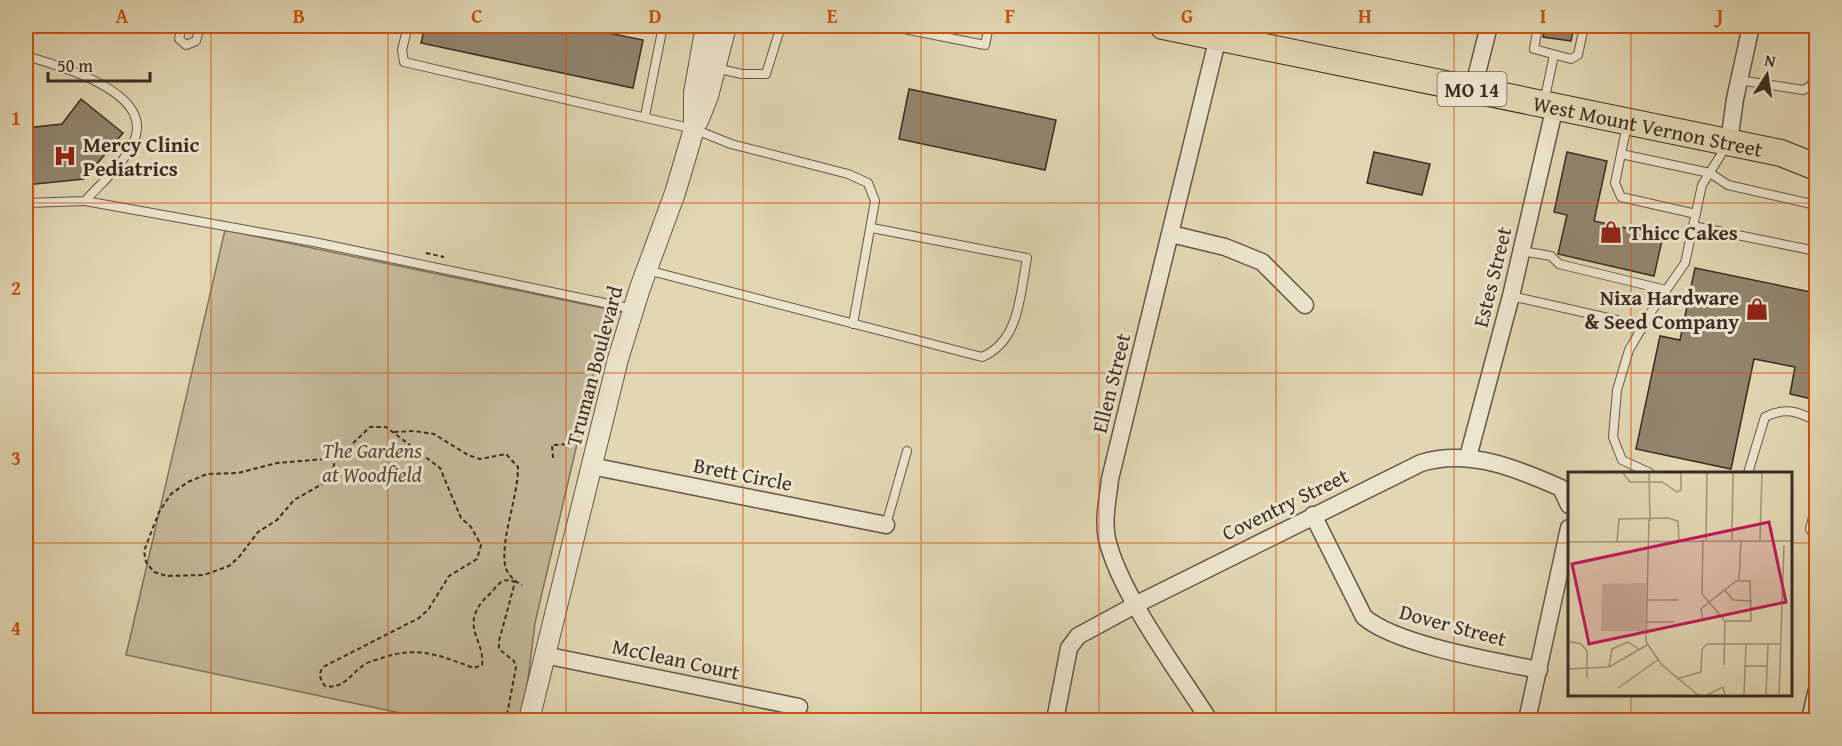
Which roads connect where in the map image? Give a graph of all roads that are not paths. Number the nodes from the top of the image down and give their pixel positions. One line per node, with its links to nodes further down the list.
1 (182, 26): 2 (lane)
2 (200, 26)
3 (408, 26): 23 (lane)
4 (663, 26): 23 (lane)
5 (706, 26): 18 (street, Truman Boulevard)
6 (726, 26): 18 (street)
7 (781, 26): 18 (lane)
8 (889, 26): 9 (lane)
9 (989, 26)
10 (1163, 26): 15 (main road, West Mount Vernon Street / MO 14)
11 (1489, 26): 21 (street)
12 (1538, 26): 17 (lane)
13 (1584, 26): 17 (lane)
14 (1751, 26): 20 (street)
15 (1235, 35): 21 (main road, West Mount Vernon Street / MO 14); 38 (street, Ellen Street)
16 (26, 56): 32 (lane)
17 (1554, 56): 22 (lane)
18 (707, 67): 25 (street, Truman Boulevard)
19 (1816, 71): 20 (lane)
20 (1739, 80): 26 (street)
21 (1473, 89): 22 (main road, West Mount Vernon Street / MO 14)
22 (1549, 105): 24 (main road, West Mount Vernon Street / MO 14); 39 (street, Estes Street)
23 (645, 116): 25 (lane)
24 (1628, 121): 26 (main road, West Mount Vernon Street / MO 14); 29 (lane)
25 (694, 129): 37 (lane); 41 (street, Truman Boulevard)
26 (1728, 142): 28 (main road, West Mount Vernon Street / MO 14); 31 (lane)
27 (1816, 150): 28 (main road, West Mount Vernon Street / MO 14)
28 (1781, 153): 30 (main road, West Mount Vernon Street / MO 14)
29 (1621, 154): 31 (lane); 35 (lane)
30 (1816, 167)
31 (1710, 174): 34 (lane); 35 (lane)
32 (85, 201): 33 (lane); 45 (lane)
33 (26, 203)
34 (1816, 205)
35 (1696, 214): 36 (lane)
36 (1693, 226): 40 (lane); 42 (lane)
37 (872, 228): 46 (lane); 46 (lane)
38 (1171, 234): 44 (street); 60 (street, Ellen Street)
39 (1522, 251): 42 (lane); 43 (street, Estes Street)
40 (1816, 251)
41 (647, 270): 45 (street, Truman Boulevard); 46 (lane)
42 (1666, 290): 47 (lane)
43 (1511, 296): 47 (lane); 50 (street, Estes Street)
44 (1305, 305)
45 (633, 309): 51 (street, Truman Boulevard)
46 (853, 324)
47 (1641, 330): 52 (lane)
48 (1816, 421): 53 (lane)
49 (907, 451): 57 (lane)
50 (1468, 457): 54 (street, Coventry Street); 56 (street, Coventry Street)
51 (591, 466): 57 (street, Brett Circle); 61 (street, Truman Boulevard)
52 (1648, 472)
53 (1748, 472)
54 (1568, 503)
55 (1816, 505): 59 (lane)
56 (1313, 515): 60 (street, Coventry Street); 62 (street, Dover Street)
57 (886, 525)
58 (1568, 533): 62 (street)
59 (1816, 539)
60 (1137, 604): 66 (street, Coventry Street); 67 (street, Ellen Street)
61 (544, 655): 64 (street, McClean Court); 65 (street, Truman Boulevard)
62 (1539, 670): 68 (street)
63 (1816, 693): 69 (street)
64 (799, 707)
65 (529, 720)
66 (1055, 720)
67 (1209, 720)
68 (1527, 720)
69 (1810, 720)

